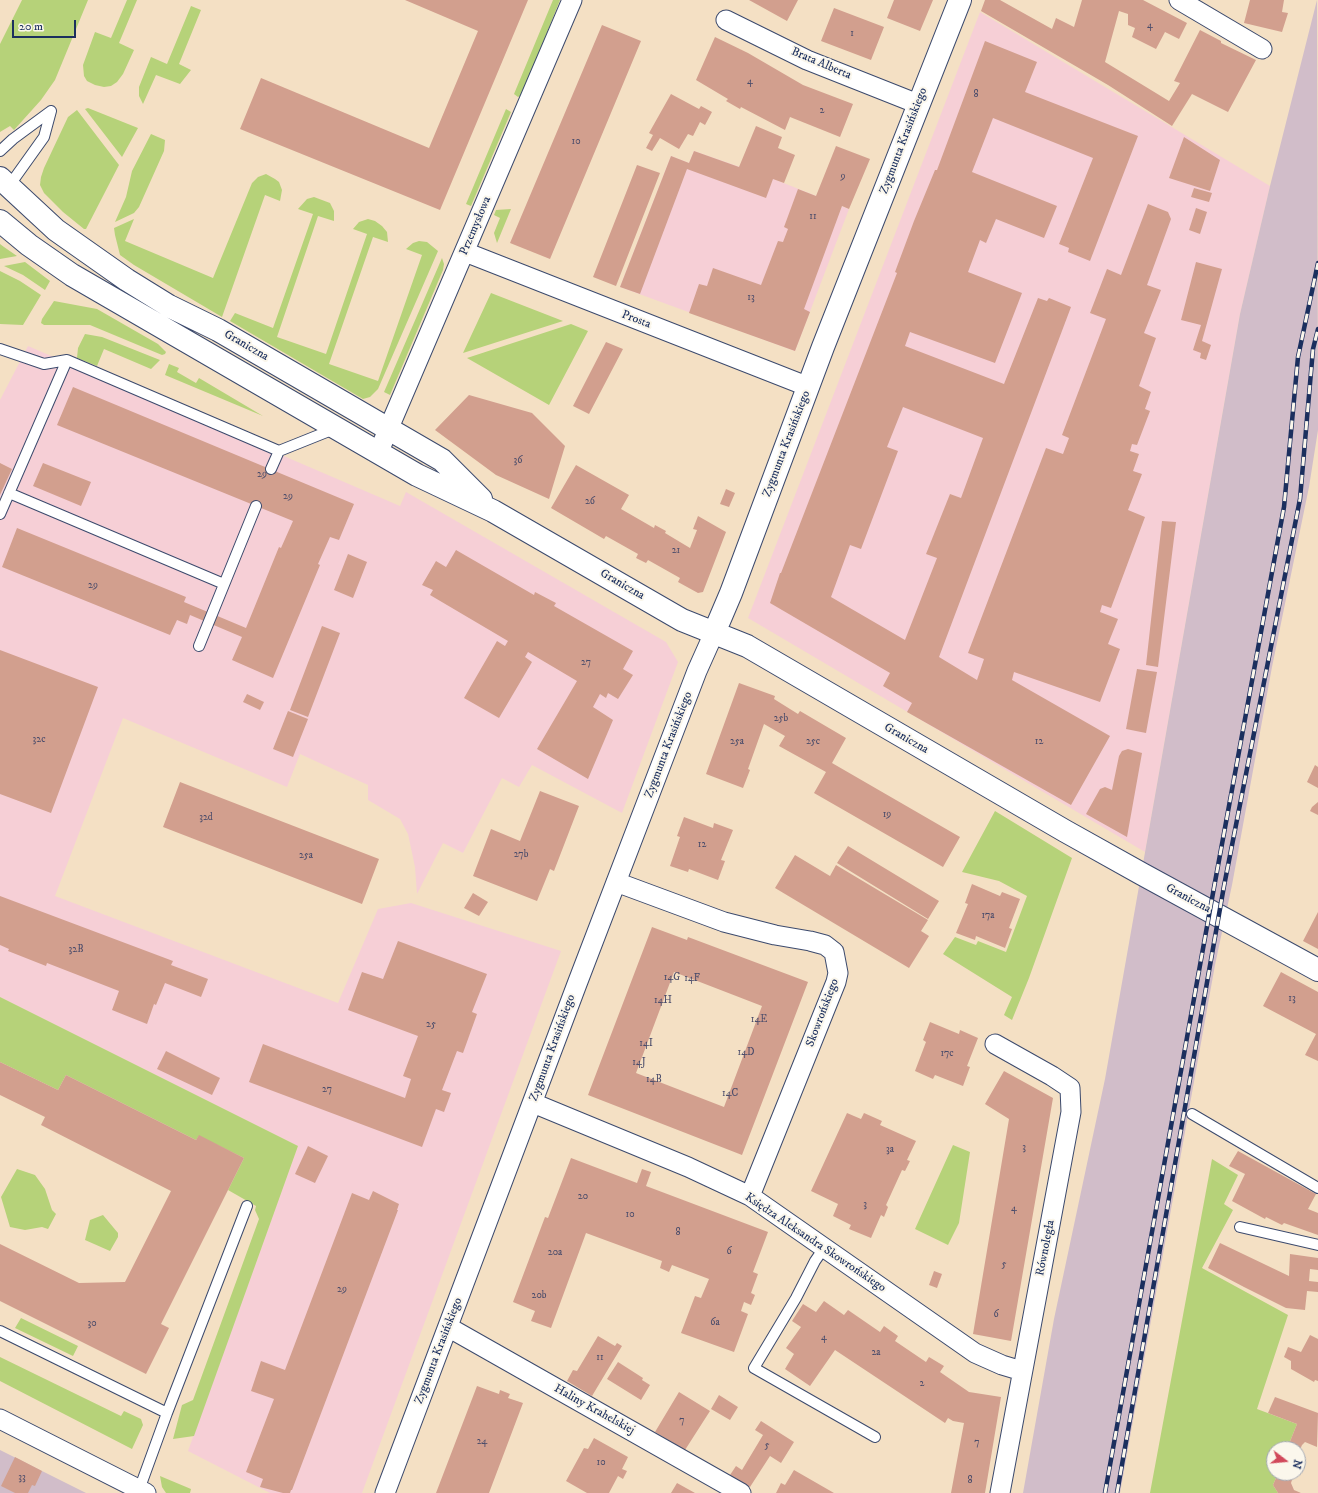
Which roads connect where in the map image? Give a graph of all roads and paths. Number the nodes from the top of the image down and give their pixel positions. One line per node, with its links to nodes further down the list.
1 (572, 0): 10 (street, Przemysłowa)
2 (960, 0): 6 (street, Zygmunta Krasińskiego)
3 (1179, 0): 5 (street)
4 (726, 20): 6 (street, Brata Alberta)
5 (1262, 49)
6 (918, 104): 13 (street, Zygmunta Krasińskiego)
7 (0, 151): 8 (lane)
8 (3, 186): 15 (street, Graniczna)
9 (0, 221): 14 (street, Graniczna)
10 (465, 252): 13 (street, Prosta); 15 (street, Przemysłowa)
11 (0, 349): 12 (lane)
12 (67, 360): 16 (lane); 19 (lane)
13 (809, 387): 24 (street, Zygmunta Krasińskiego)
14 (338, 428): 16 (lane); 17 (street, Graniczna)
15 (388, 430): 17 (street, Przemysłowa); 21 (street, Graniczna)
16 (279, 451): 18 (lane)
17 (379, 451): 21 (street, Graniczna)
18 (271, 469)
19 (9, 492): 22 (lane); 23 (lane)
20 (256, 506): 23 (lane)
21 (493, 511): 24 (street, Graniczna)
22 (0, 514)
23 (224, 584): 25 (lane)
24 (714, 633): 26 (street, Zygmunta Krasińskiego); 27 (street, Graniczna)
25 (199, 646)
26 (616, 882): 29 (street, Zygmunta Krasińskiego); 32 (street, Skowrońskiego)
27 (1318, 970)
28 (995, 1044): 39 (street, Równoległa)
29 (533, 1103): 32 (street, Księdza Aleksandra Skowrońskiego); 37 (street, Zygmunta Krasińskiego)
30 (1192, 1114): 31 (lane)
31 (1318, 1188)
32 (750, 1196): 36 (street, Księdza Aleksandra Skowrońskiego)
33 (247, 1206): 40 (lane)
34 (1240, 1227): 35 (lane)
35 (1318, 1245)
36 (824, 1248): 39 (street, Księdza Aleksandra Skowrońskiego); 42 (lane)
37 (448, 1327): 44 (street, Zygmunta Krasińskiego); 45 (street, Haliny Krahelskiej)
38 (0, 1331): 40 (lane)
39 (1022, 1371): 46 (street, Równoległa)
40 (167, 1413): 43 (lane)
41 (0, 1419): 43 (street)
42 (875, 1437)
43 (143, 1491)
44 (385, 1493)
45 (741, 1493)
46 (1000, 1493)

